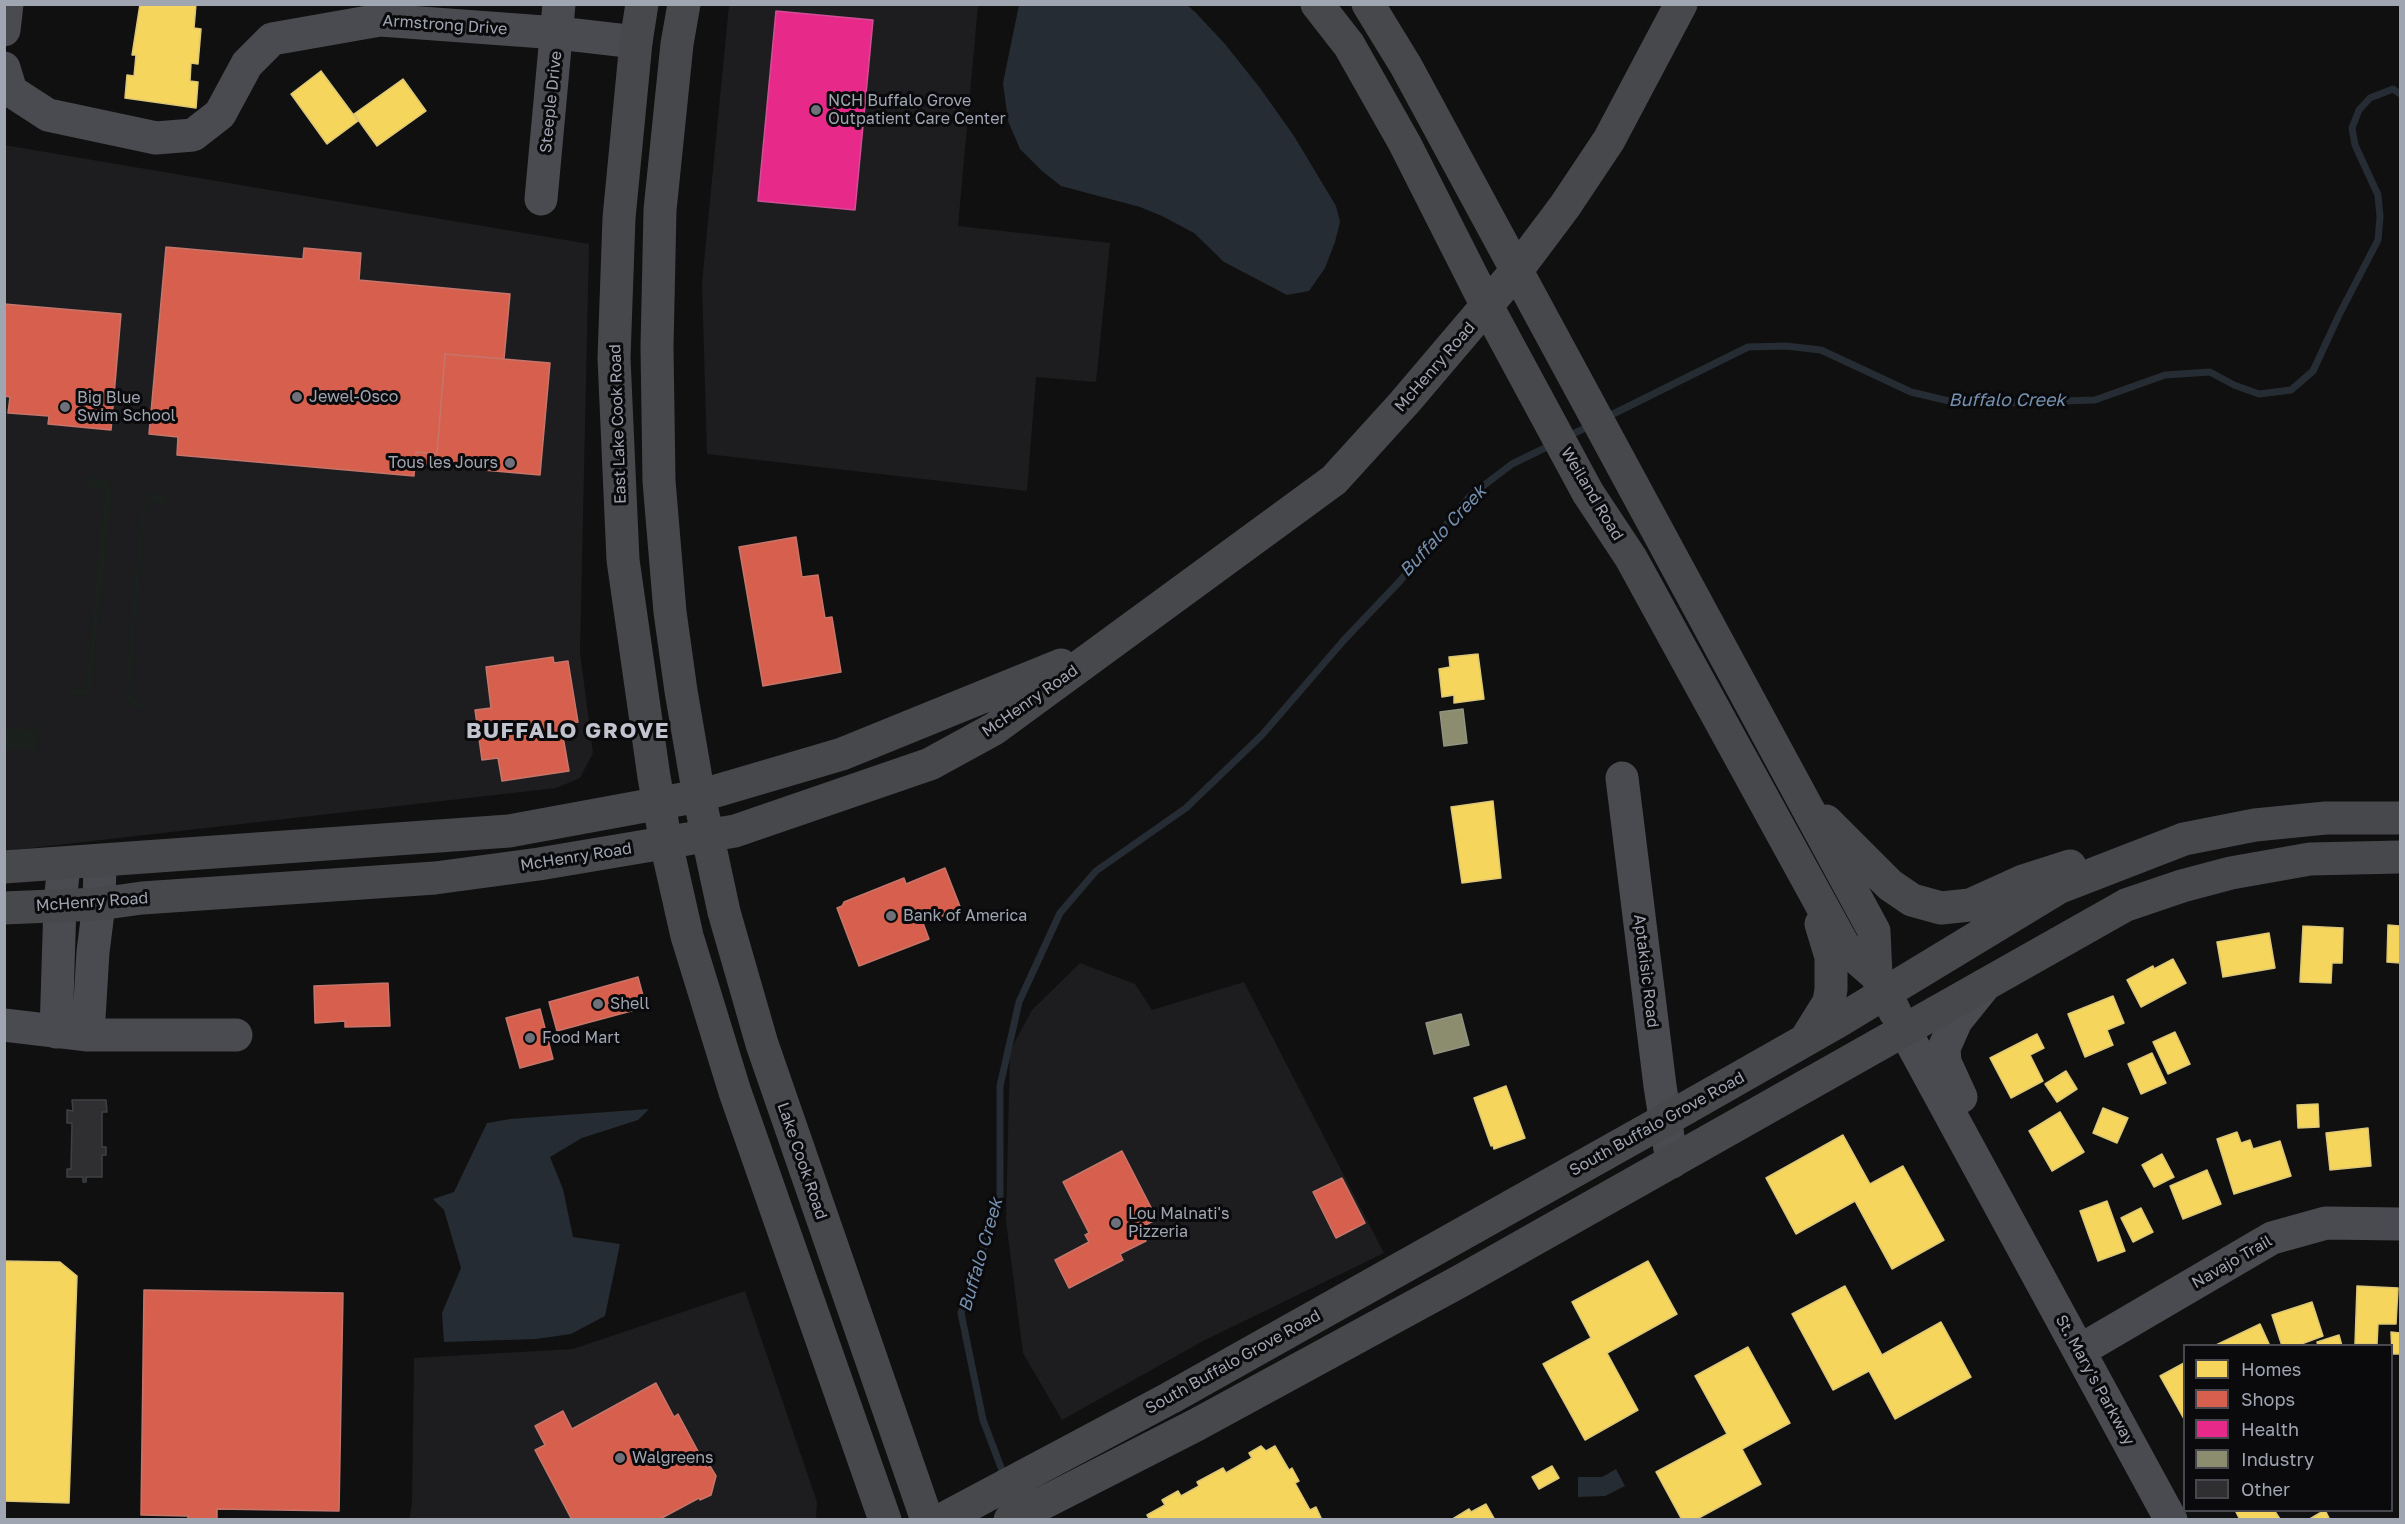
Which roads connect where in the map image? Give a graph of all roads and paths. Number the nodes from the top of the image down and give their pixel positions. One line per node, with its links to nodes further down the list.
1 (7, 4): 8 (street)
2 (642, 4): 9 (main road, East Lake Cook Road)
3 (684, 4): 17 (main road)
4 (1317, 4): 13 (main road, Weiland Road)
5 (1368, 4): 12 (main road)
6 (1681, 4): 12 (main road, McHenry Road)
7 (558, 19): 9 (street, Armstrong Drive); 10 (street, Armstrong Drive); 11 (street, Steeple Drive)
8 (4, 30)
9 (636, 42): 18 (main road, East Lake Cook Road)
10 (4, 68)
11 (541, 199)
12 (1517, 270): 13 (main road, McHenry Road); 15 (main road)
13 (1486, 306): 14 (main road, McHenry Road); 27 (main road, Weiland Road)
14 (1101, 650): 17 (main road, McHenry Road); 20 (main road, McHenry Road)
15 (1768, 737): 21 (main road); 31 (main road)
16 (1622, 778): 39 (street, Aptakisic Road)
17 (699, 796): 18 (main road, McHenry Road); 20 (main road, Lake Cook Road)
18 (658, 803): 22 (main road, East Lake Cook Road); 24 (main road, McHenry Road)
19 (2400, 818): 21 (main road, South Buffalo Grove Road)
20 (707, 836): 22 (main road, McHenry Road); 45 (main road, Lake Cook Road)
21 (2180, 840): 31 (main road, South Buffalo Grove Road)
22 (666, 843): 29 (main road, McHenry Road); 44 (main road)
23 (2400, 857): 32 (main road)
24 (100, 862): 25 (main road, McHenry Road); 29 (street)
25 (64, 864): 26 (main road, McHenry Road); 28 (street)
26 (4, 867)
27 (1812, 889): 31 (main road, Weiland Road); 38 (main road)
28 (60, 904): 29 (main road, McHenry Road); 30 (main road, McHenry Road); 35 (street)
29 (99, 904): 36 (street)
30 (4, 908)
31 (1881, 984): 34 (main road); 38 (main road, South Buffalo Grove Road)
32 (1985, 985): 34 (main road); 42 (street, St. Mary's Parkway)
33 (4, 1025): 35 (street)
34 (1905, 1031): 40 (main road); 42 (street, St. Mary's Parkway)
35 (56, 1032): 36 (street)
36 (88, 1035): 37 (street)
37 (236, 1035)
38 (1806, 1040): 39 (main road, South Buffalo Grove Road)
39 (1665, 1120): 40 (street, Aptakisic Road); 46 (main road, South Buffalo Grove Road)
40 (1672, 1162): 47 (main road)
41 (2400, 1224): 43 (street, Navajo Trail)
42 (2019, 1240): 43 (street, St. Mary's Parkway)
43 (2079, 1351): 48 (street, St. Mary's Parkway)
44 (885, 1520)
45 (927, 1520)
46 (941, 1520)
47 (1010, 1520)
48 (2171, 1520)

